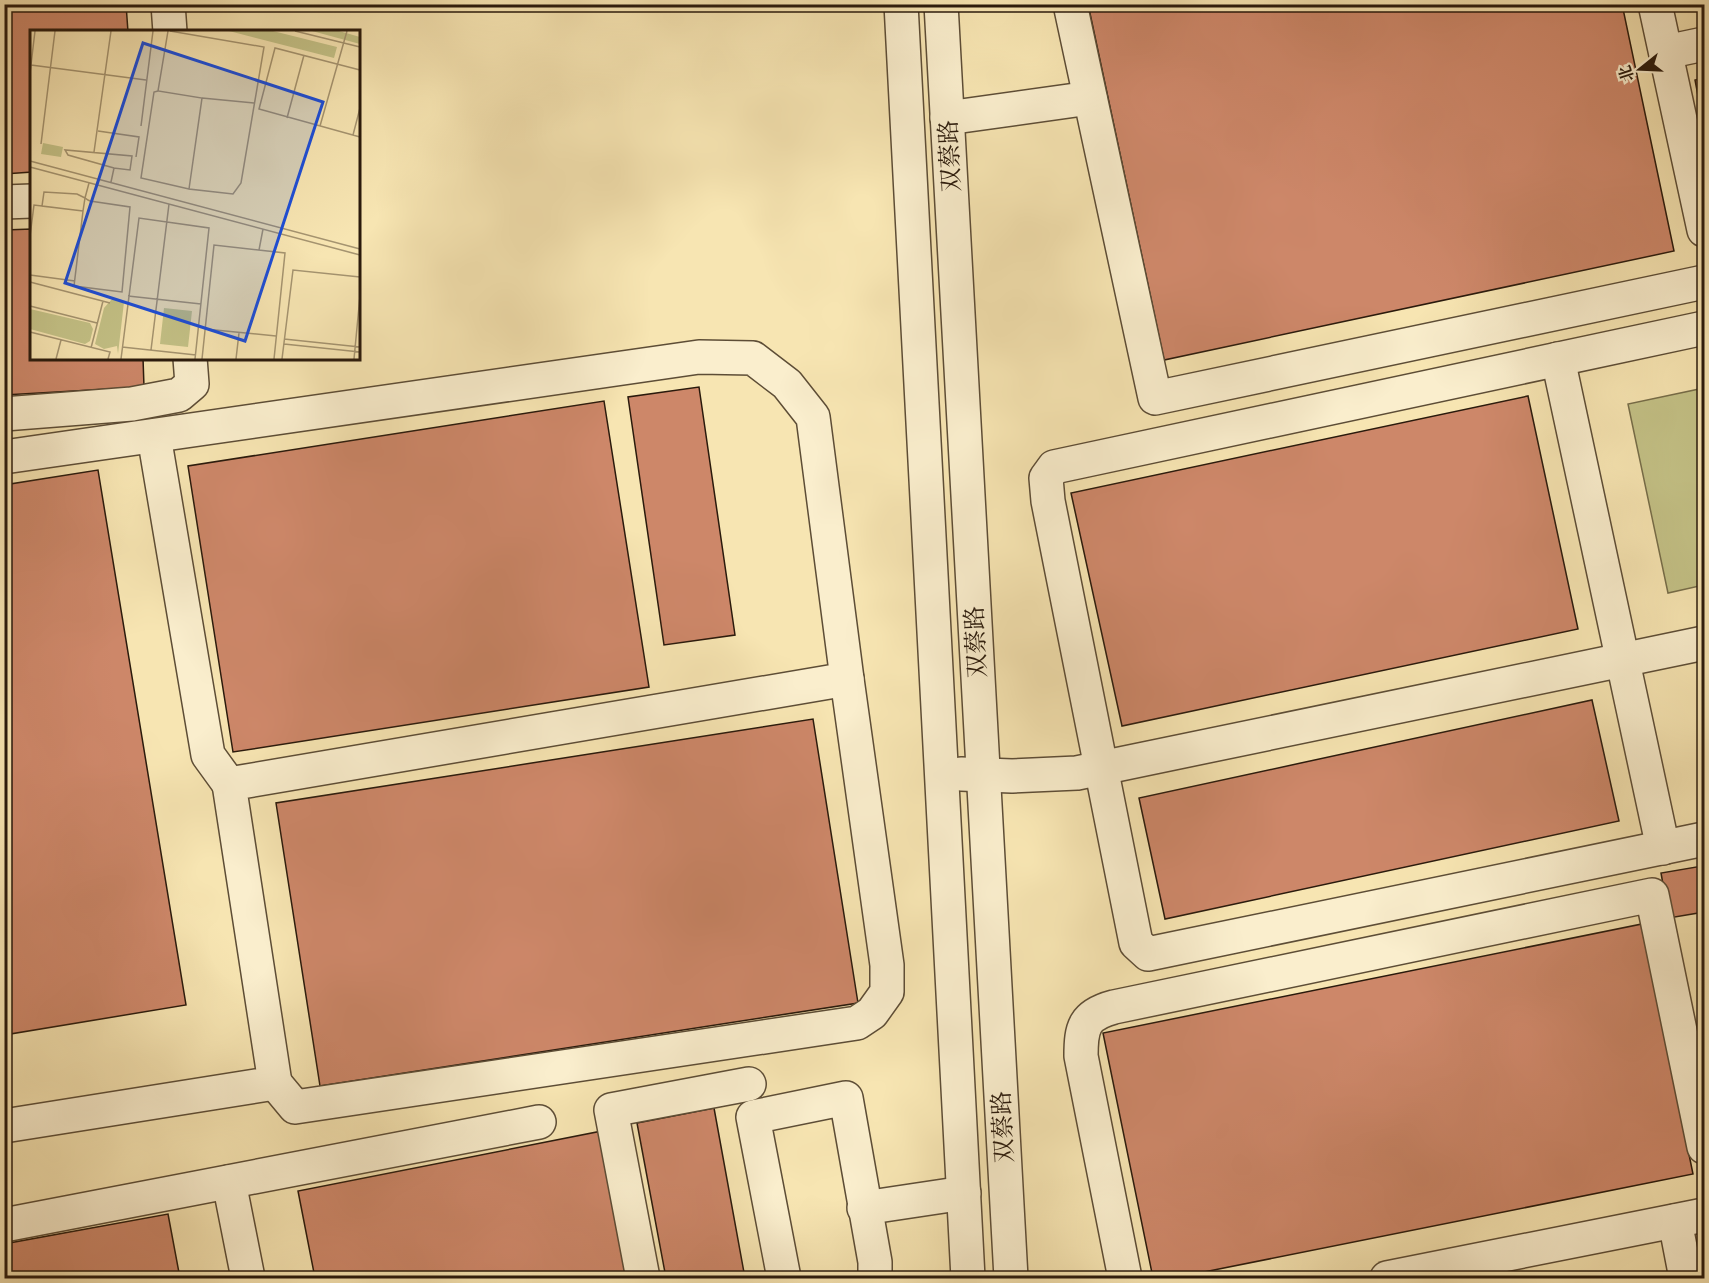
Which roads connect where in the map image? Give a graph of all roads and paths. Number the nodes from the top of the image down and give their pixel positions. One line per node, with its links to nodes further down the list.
1 (168, 4): 6 (street)
2 (901, 4): 25 (street, 双蔡路)
3 (941, 4): 10 (street, 双蔡路)
4 (1070, 4): 9 (street)
5 (1655, 4): 8 (street)
6 (170, 30)
7 (1704, 44): 8 (street)
8 (1666, 52): 13 (street)
9 (1090, 98): 10 (street); 14 (street)
10 (947, 118): 26 (street, 双蔡路)
11 (30, 201): 12 (street)
12 (4, 202)
13 (1704, 230)
14 (1704, 282)
15 (1704, 328): 16 (street)
16 (1558, 359): 22 (street); 24 (street)
17 (190, 360): 18 (street)
18 (4, 414)
19 (154, 436): 20 (street); 23 (street); 27 (street)
20 (4, 457)
21 (1704, 643): 22 (street)
22 (1623, 660): 24 (street); 29 (street)
23 (847, 679): 27 (street); 30 (street)
24 (1101, 767): 26 (street); 29 (street)
25 (941, 773): 26 (street); 36 (street, 双蔡路)
26 (983, 775): 45 (street, 双蔡路)
27 (229, 784): 30 (street)
28 (1704, 839): 29 (street)
29 (1663, 848)
30 (275, 1083): 33 (street)
31 (749, 1084): 41 (street)
32 (539, 1122): 35 (street)
33 (4, 1126)
34 (1704, 1147): 46 (street)
35 (229, 1182): 39 (street); 40 (street)
36 (964, 1193): 37 (street); 44 (street, 双蔡路)
37 (864, 1208): 42 (street); 43 (street)
38 (1690, 1218): 47 (street); 48 (street)
39 (4, 1225)
40 (248, 1278)
41 (644, 1278)
42 (784, 1278)
43 (875, 1278)
44 (968, 1278)
45 (1011, 1278)
46 (1125, 1278)
47 (1387, 1278)
48 (1686, 1278)

